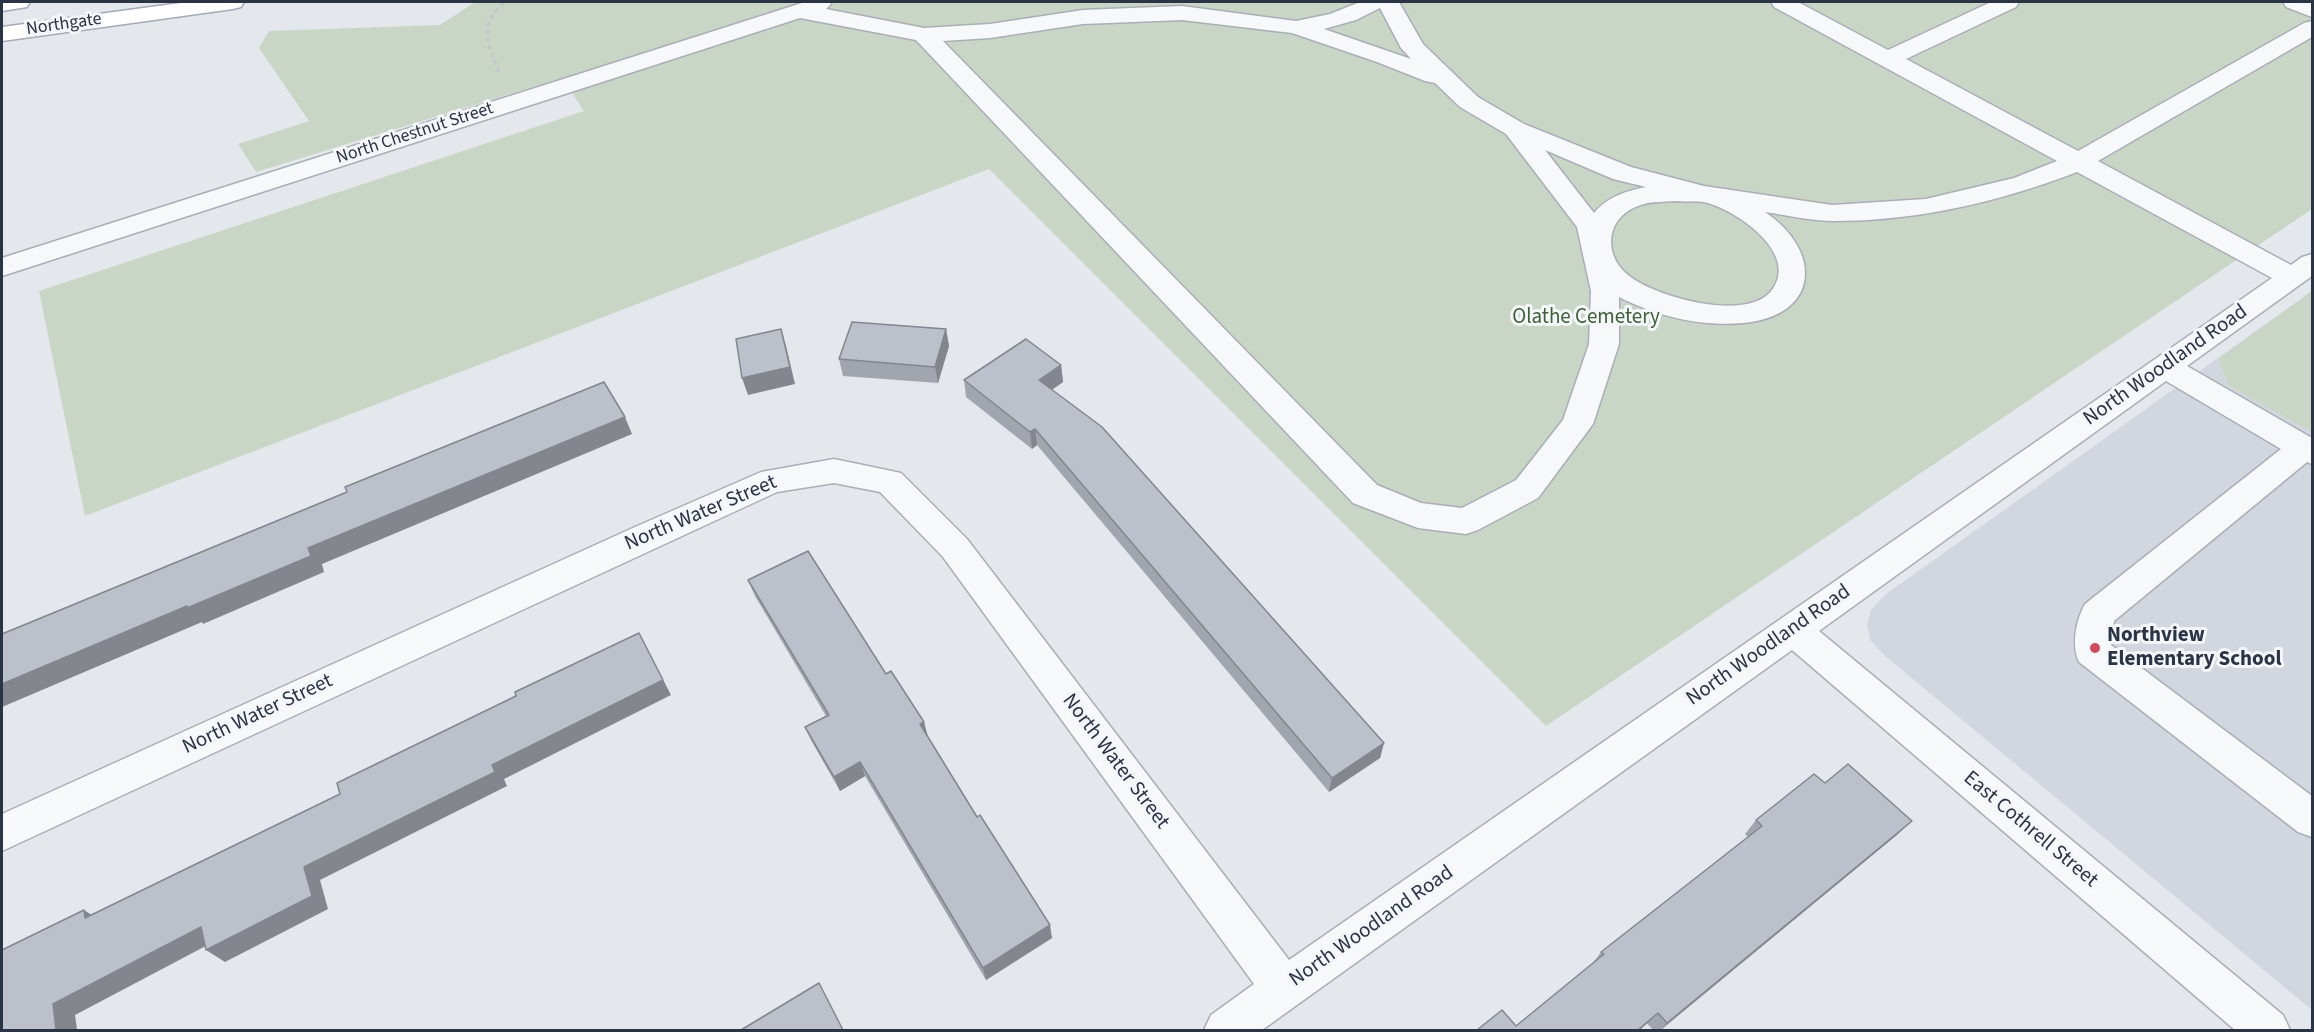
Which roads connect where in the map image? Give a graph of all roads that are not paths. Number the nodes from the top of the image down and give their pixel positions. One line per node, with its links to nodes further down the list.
1 (19, 2): 10 (main road, Northgate)
2 (233, 2): 16 (main road, Northgate)
3 (829, 2): 12 (street, North Chestnut Street)
4 (1162, 2): 13 (street)
5 (1375, 2): 14 (street)
6 (1388, 2): 19 (street)
7 (1782, 2): 18 (street)
8 (2008, 2): 18 (street)
9 (2294, 2): 11 (street)
10 (2, 4)
11 (2313, 10)
12 (799, 11): 17 (street); 24 (street, North Chestnut Street)
13 (1182, 13): 14 (street); 17 (street)
14 (1295, 27): 19 (street)
15 (2313, 28): 21 (street)
16 (2, 34)
17 (924, 35): 23 (street)
18 (1888, 59): 21 (street)
19 (1449, 83): 20 (street)
20 (1515, 129): 22 (street); 23 (street)
21 (2078, 162): 22 (street); 25 (street)
22 (1707, 195): 23 (street); 23 (street)
23 (1596, 250)
24 (2, 267)
25 (2302, 270): 26 (street, North Woodland Road)
26 (2165, 367): 27 (street); 28 (street, North Woodland Road)
27 (2309, 450): 29 (street)
28 (1792, 630): 31 (street, North Woodland Road); 33 (street, East Cothrell Street)
29 (2313, 819)
30 (2, 833): 31 (street, North Water Street)
31 (1284, 989): 32 (street, North Woodland Road)
32 (1226, 1030)
33 (2268, 1030)

